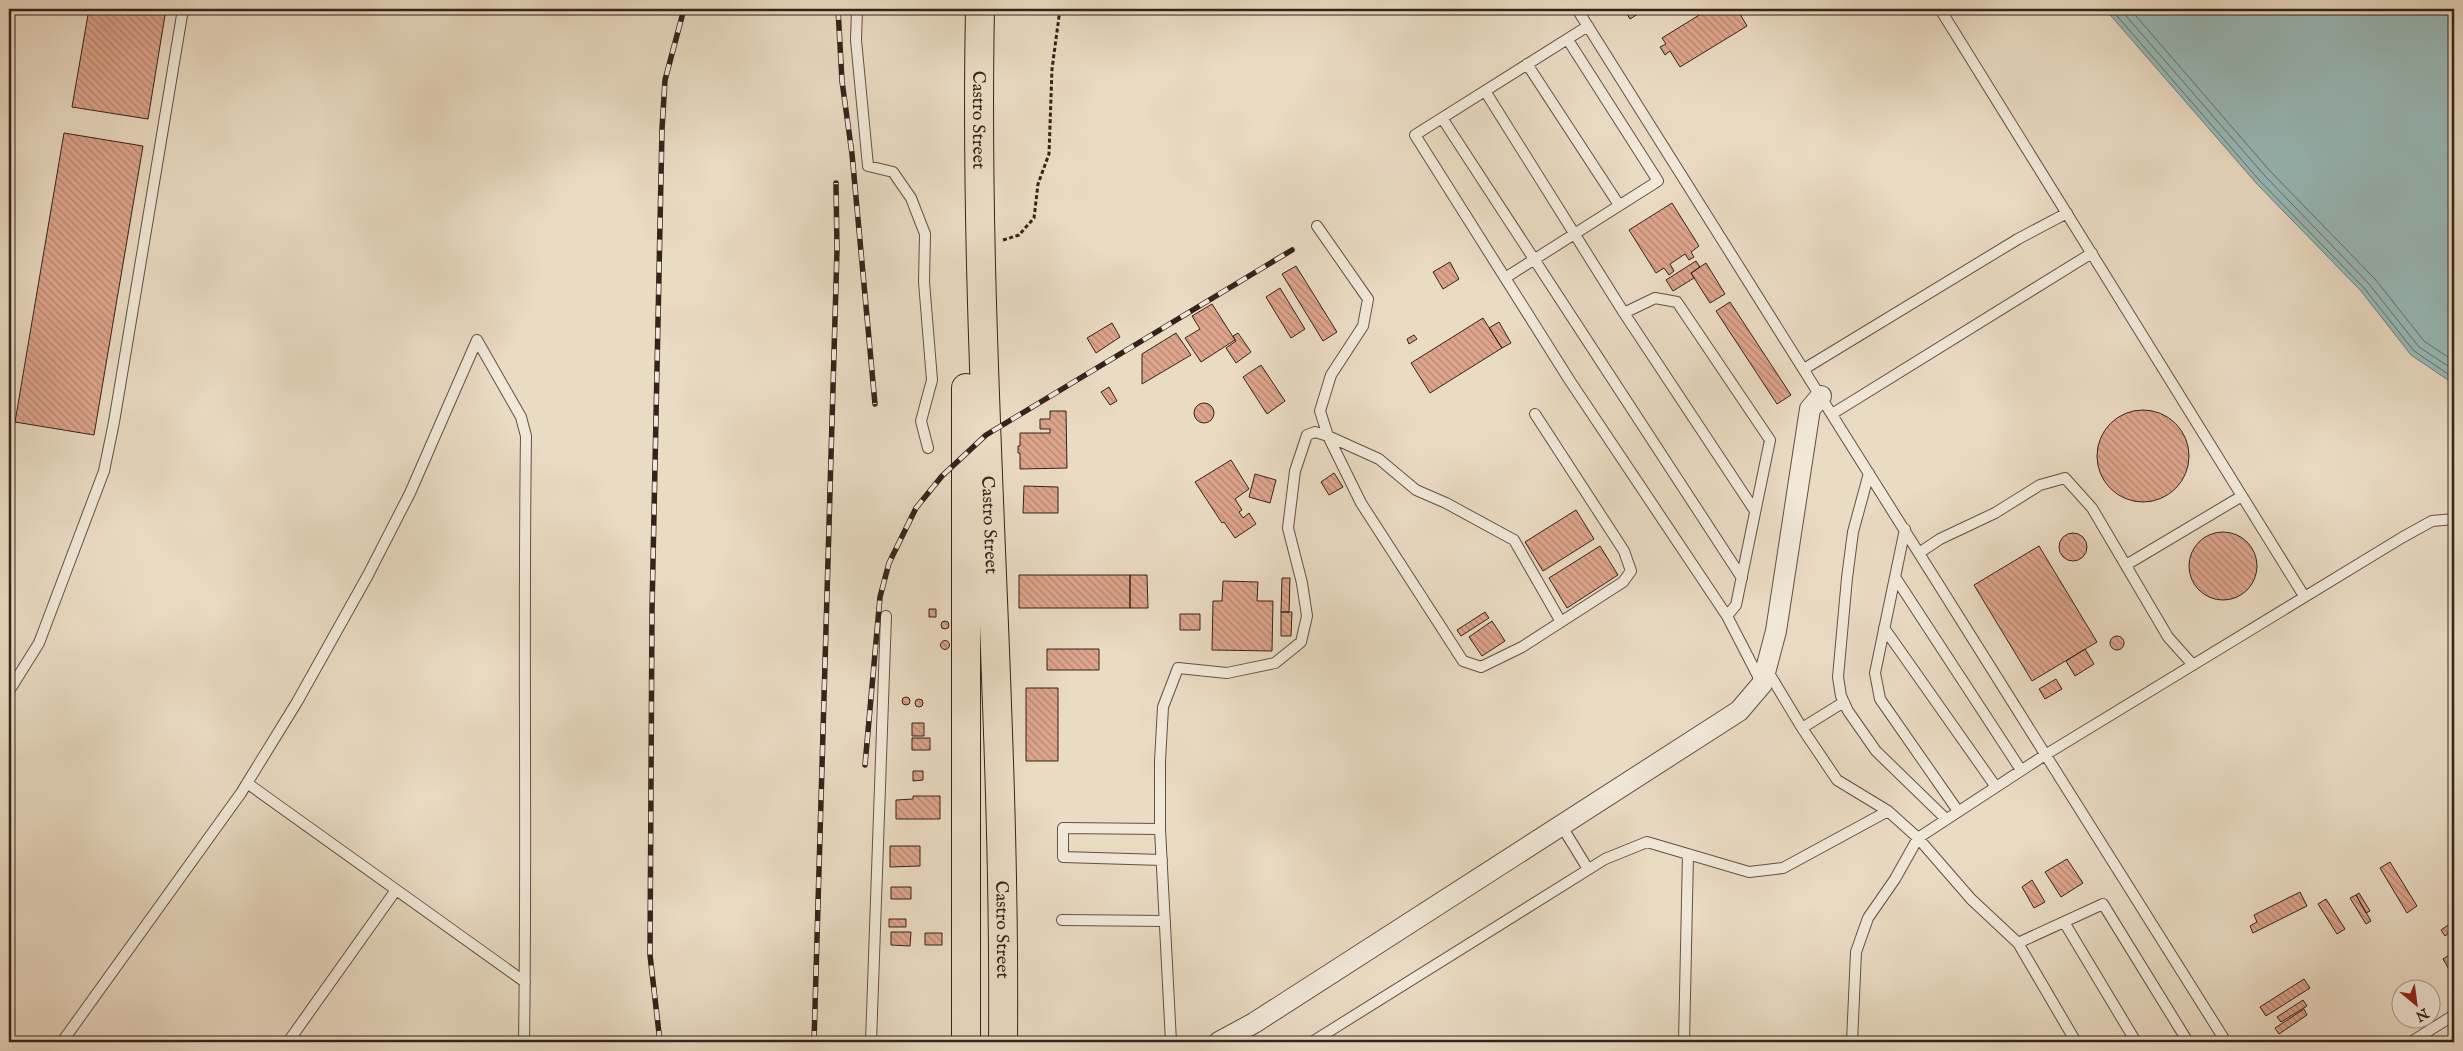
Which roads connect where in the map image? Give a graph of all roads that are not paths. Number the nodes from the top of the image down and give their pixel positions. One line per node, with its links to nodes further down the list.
1 (183, 9): 42 (lane)
2 (857, 9): 25 (lane)
3 (962, 9): 69 (main road, Castro Street)
4 (980, 9): 70 (main road, Castro Street)
5 (1577, 9): 7 (lane)
6 (1940, 9): 13 (lane)
7 (1588, 26): 8 (lane); 20 (lane)
8 (1568, 40): 9 (lane); 12 (lane)
9 (1527, 64): 10 (lane); 12 (lane)
10 (1484, 91): 11 (lane); 15 (lane)
11 (1442, 118): 17 (lane); 18 (lane)
12 (1619, 206): 15 (lane)
13 (2067, 213): 16 (lane); 20 (lane)
14 (1316, 226): 24 (lane)
15 (1574, 234): 17 (lane); 19 (lane)
16 (2092, 253): 23 (lane); 27 (lane)
17 (1534, 260): 18 (lane); 34 (lane)
18 (1505, 278): 37 (lane)
19 (1624, 314): 28 (lane); 28 (lane)
20 (1804, 369): 21 (lane)
21 (1821, 396): 23 (lane); 41 (street)
22 (1535, 414): 38 (lane)
23 (1832, 414): 26 (lane)
24 (1328, 436): 38 (lane); 38 (lane); 53 (lane)
25 (928, 448)
26 (1869, 473): 30 (lane); 43 (lane)
27 (2242, 496): 32 (lane); 35 (lane)
28 (1755, 511): 34 (lane)
29 (2454, 519): 35 (lane)
30 (1904, 529): 31 (lane); 33 (lane)
31 (1920, 553): 32 (lane); 45 (lane)
32 (2126, 565): 40 (lane)
33 (1894, 577): 39 (lane); 46 (lane)
34 (1742, 578): 37 (lane)
35 (2304, 596): 40 (lane)
36 (886, 616): 68 (lane)
37 (1727, 616): 41 (lane)
38 (1561, 622)
39 (1884, 628): 48 (lane); 50 (lane)
40 (2193, 665): 45 (lane)
41 (1764, 676): 44 (lane); 52 (street)
42 (9, 691)
43 (1844, 702): 44 (lane); 51 (lane)
44 (1802, 728): 49 (lane)
45 (2045, 754): 46 (lane); 79 (lane)
46 (2021, 770): 48 (lane)
47 (247, 783): 58 (lane); 63 (lane); 65 (lane)
48 (1996, 787): 50 (lane)
49 (1888, 810): 54 (lane); 55 (lane)
50 (1958, 811): 51 (lane)
51 (1946, 819): 54 (lane)
52 (1561, 825): 57 (lane); 72 (street)
53 (1160, 829): 56 (lane); 56 (lane)
54 (1918, 838): 62 (lane); 75 (lane)
55 (1688, 854): 57 (lane); 74 (lane)
56 (1162, 860): 60 (lane)
57 (1588, 869): 73 (lane)
58 (396, 890): 63 (lane); 66 (lane)
59 (1062, 920): 60 (lane)
60 (1164, 921): 71 (lane)
61 (2064, 922): 62 (lane); 77 (lane); 78 (lane)
62 (2018, 943): 76 (lane)
63 (525, 982): 67 (lane)
64 (2454, 1015): 80 (lane)
65 (62, 1042)
66 (288, 1042)
67 (524, 1042)
68 (871, 1042)
69 (966, 1042)
70 (1003, 1042)
71 (1171, 1042)
72 (1219, 1042)
73 (1312, 1042)
74 (1684, 1042)
75 (1852, 1042)
76 (2076, 1042)
77 (2136, 1042)
78 (2188, 1042)
79 (2226, 1042)
80 (2411, 1042)

